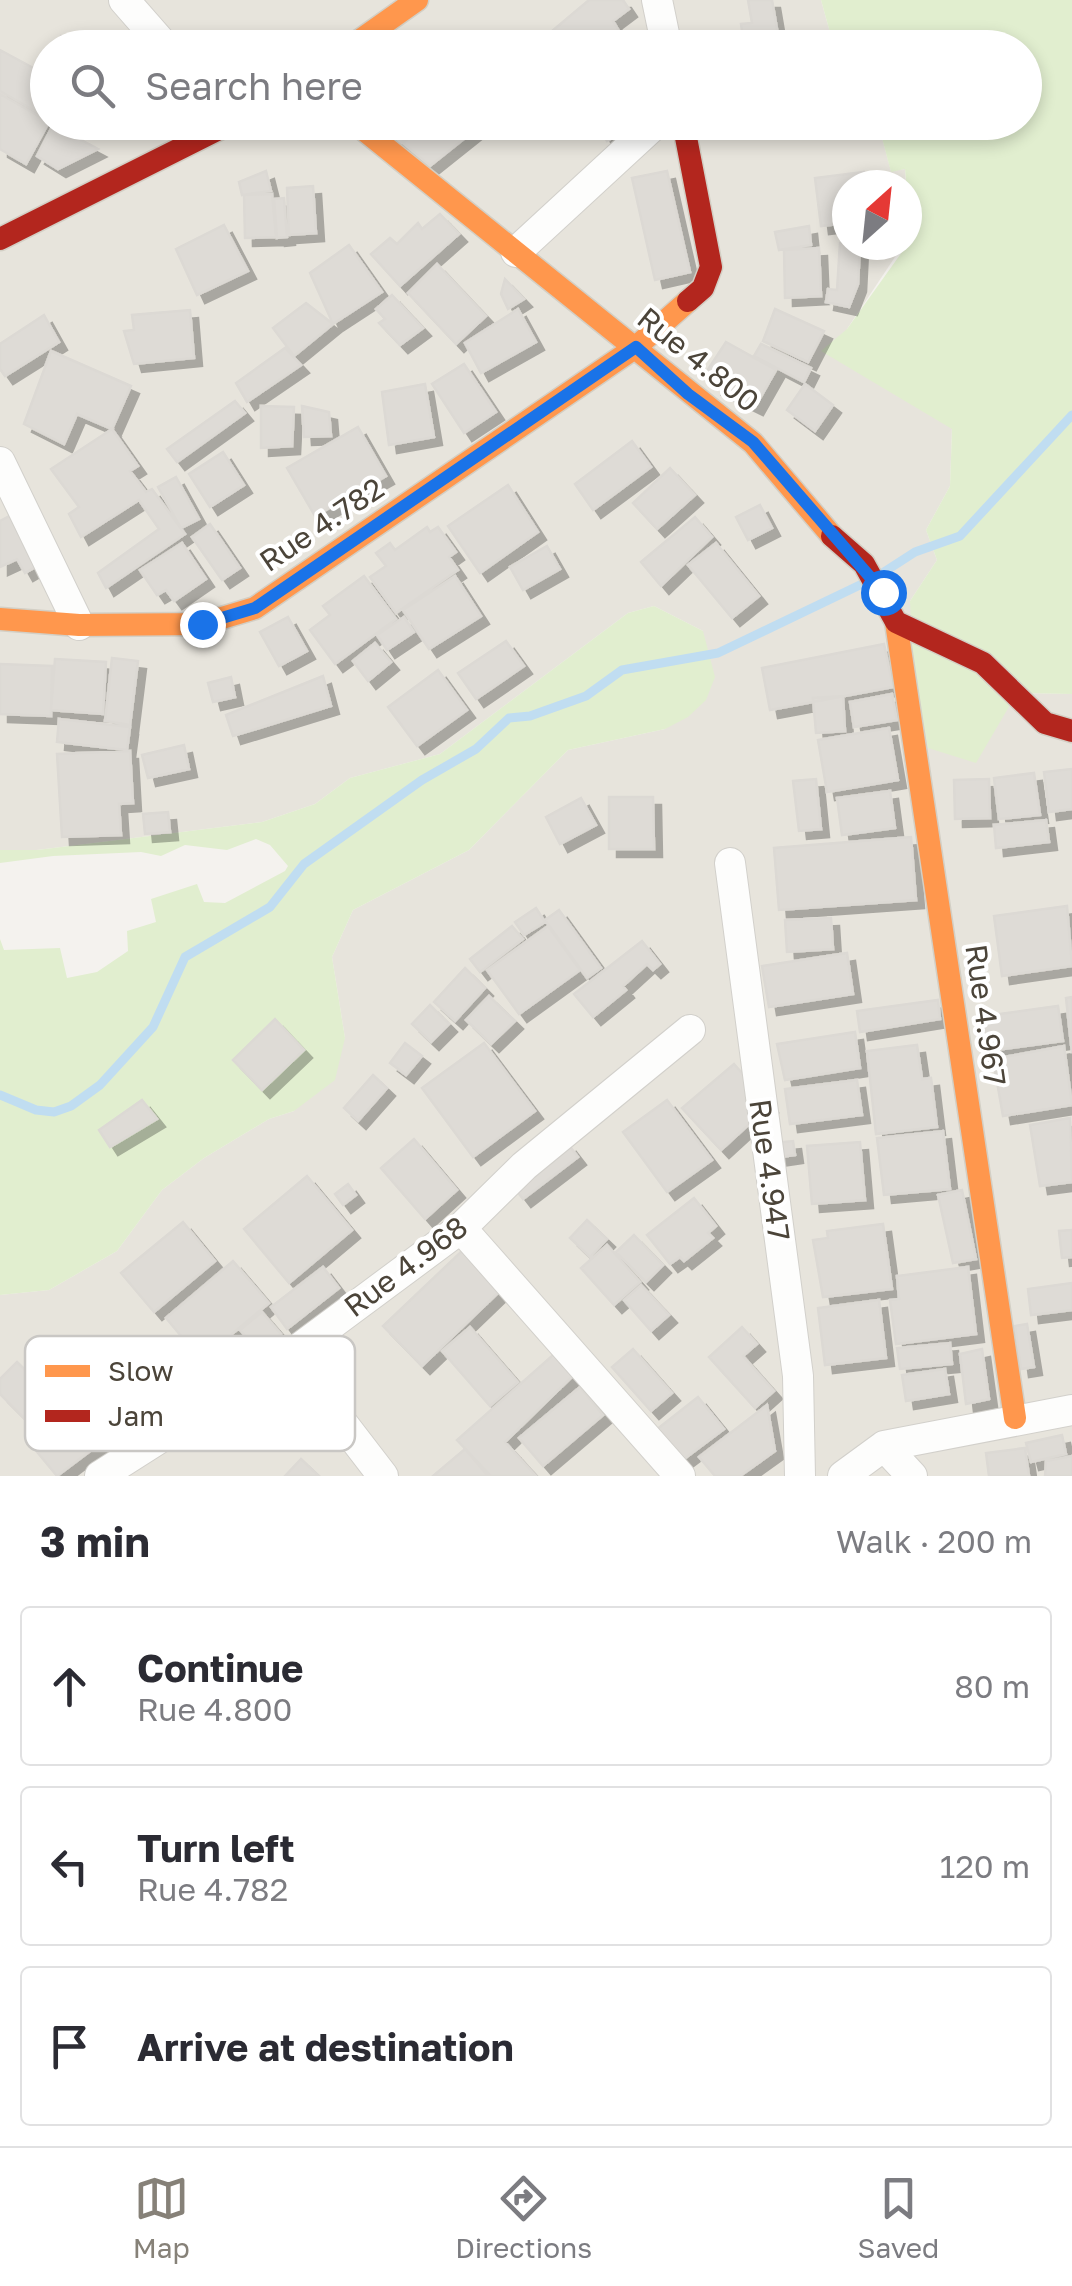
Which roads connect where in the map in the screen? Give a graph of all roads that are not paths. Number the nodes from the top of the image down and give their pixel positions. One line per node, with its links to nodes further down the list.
1 (124, 0): 4 (street)
2 (417, 0): 5 (street)
3 (656, 0): 6 (street)
4 (150, 30)
5 (374, 30)
6 (663, 30)
7 (194, 140): 11 (street)
8 (376, 140): 12 (street, Rue 4.800)
9 (637, 140): 12 (street)
10 (686, 140): 13 (street, Rue 4.782)
11 (2, 236)
12 (516, 252): 13 (street, Rue 4.800)
13 (636, 347): 16 (street, Rue 4.800); 17 (street, Rue 4.782)
14 (0, 462): 17 (street)
15 (0, 620): 17 (street, Rue 4.782)
16 (896, 622): 18 (street); 24 (street, Rue 4.967)
17 (79, 625)
18 (1072, 730)
19 (730, 864): 31 (street, Rue 4.947)
20 (690, 1030): 21 (street, Rue 4.968)
21 (461, 1228): 22 (street, Rue 4.968); 30 (street)
22 (314, 1336)
23 (1072, 1410): 24 (street)
24 (1014, 1418): 26 (street)
25 (355, 1438): 29 (street)
26 (884, 1446): 32 (street); 33 (street)
27 (139, 1451): 28 (street, Rue 4.968)
28 (100, 1476)
29 (384, 1476)
30 (680, 1476)
31 (800, 1476)
32 (843, 1476)
33 (912, 1476)

